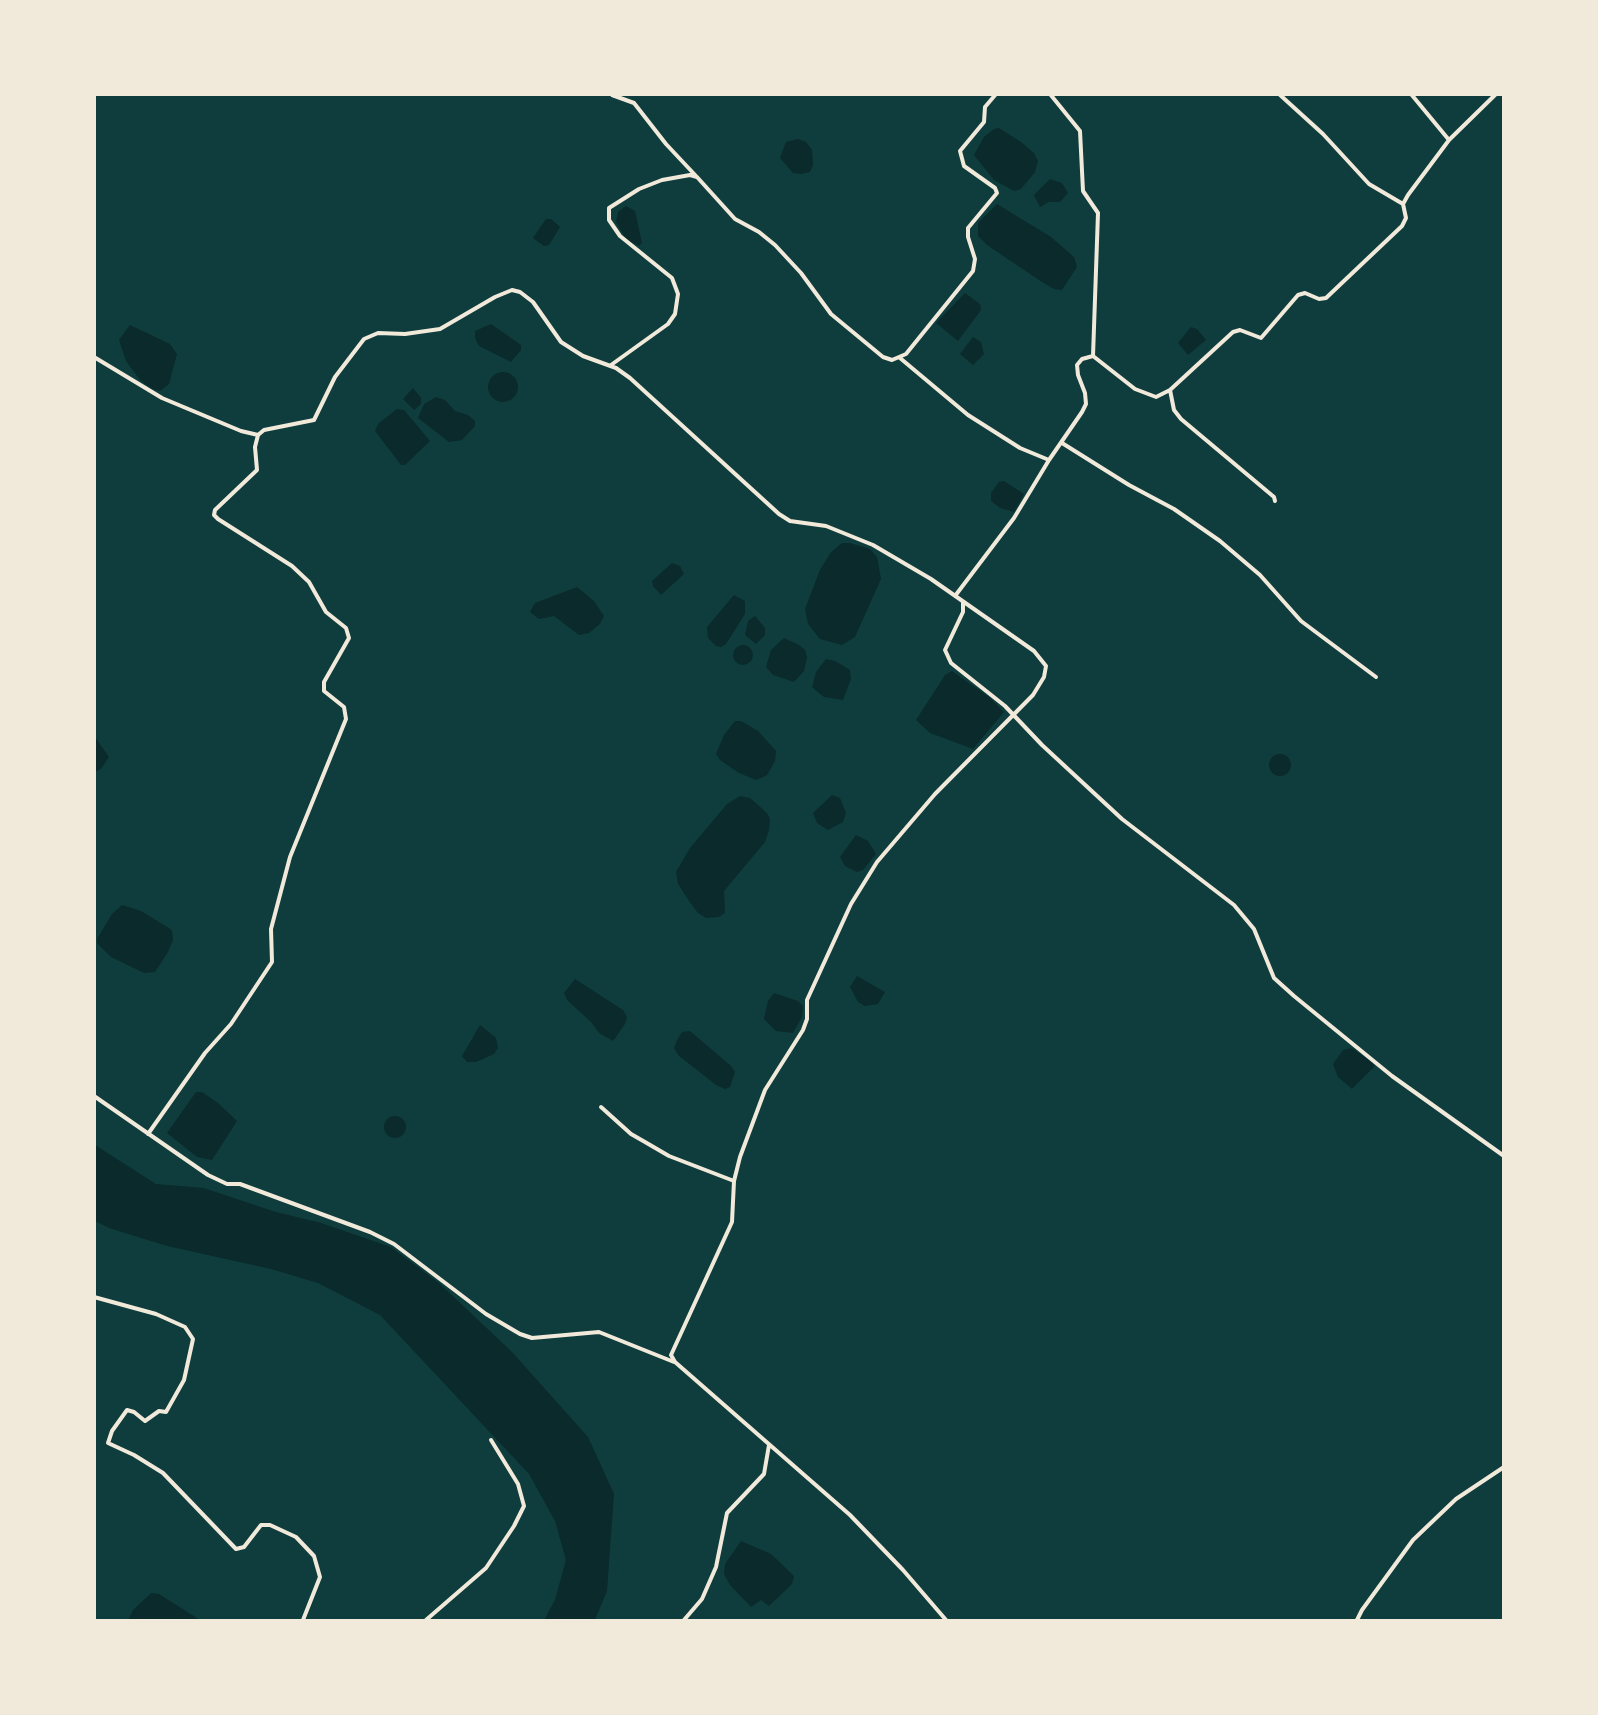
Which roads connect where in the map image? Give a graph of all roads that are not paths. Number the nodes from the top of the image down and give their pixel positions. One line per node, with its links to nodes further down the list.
1 (612, 94): 8 (street)
2 (996, 94): 12 (street)
3 (1050, 94): 10 (street)
4 (1279, 94): 9 (street)
5 (1411, 94): 7 (street)
6 (1496, 94): 7 (street)
7 (1449, 140): 9 (street)
8 (697, 177): 12 (street); 13 (street)
9 (1403, 204): 14 (street)
10 (1093, 356): 14 (street); 16 (street)
11 (94, 357): 15 (street)
12 (900, 358): 17 (street)
13 (610, 366): 15 (street); 19 (street)
14 (1170, 390): 18 (street)
15 (258, 435): 25 (street)
16 (1062, 443): 17 (street); 21 (street)
17 (1049, 460): 19 (street)
18 (1275, 501)
19 (955, 596): 20 (street)
20 (963, 602): 22 (street); 22 (street)
21 (1376, 677)
22 (1013, 715): 26 (street); 27 (street)
23 (94, 1096): 25 (street)
24 (601, 1107): 27 (street)
25 (148, 1134): 29 (street)
26 (1503, 1156)
27 (734, 1181): 29 (street)
28 (94, 1297): 33 (street)
29 (675, 1362): 31 (street)
30 (491, 1440): 34 (street)
31 (769, 1444): 35 (street); 36 (street)
32 (1503, 1467): 37 (street)
33 (303, 1620)
34 (426, 1620)
35 (684, 1620)
36 (946, 1620)
37 (1357, 1620)

